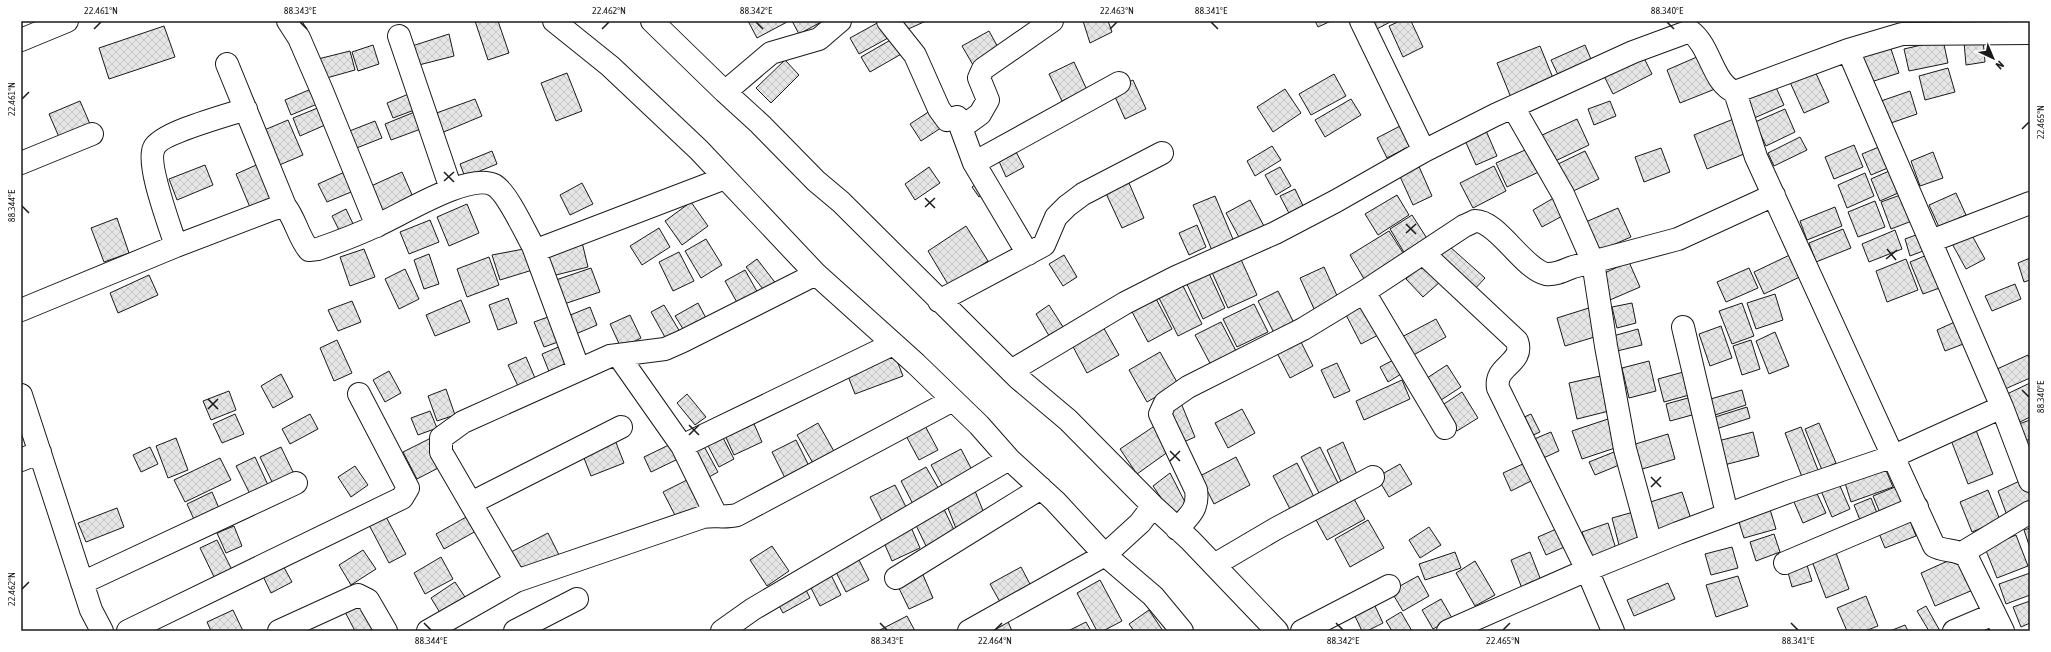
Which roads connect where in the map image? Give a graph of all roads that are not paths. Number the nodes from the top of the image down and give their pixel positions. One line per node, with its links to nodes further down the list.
1 (67, 21): 12 (street)
2 (288, 21): 31 (street)
3 (554, 21): 26 (street)
4 (652, 21): 16 (street)
5 (840, 21): 16 (street)
6 (888, 21): 20 (street)
7 (1052, 21): 20 (street)
8 (1361, 21): 22 (street)
9 (1689, 26): 17 (street); 18 (street)
10 (2030, 33): 13 (street)
11 (399, 36): 27 (street)
12 (21, 40)
13 (1848, 50): 17 (street); 32 (street)
14 (227, 64): 19 (street)
15 (1119, 83): 25 (street)
16 (725, 92): 40 (street)
17 (1735, 92): 28 (street)
18 (1513, 107): 22 (street); 37 (street)
19 (246, 109): 30 (street); 33 (street)
20 (957, 117): 25 (street)
21 (92, 134): 24 (street)
22 (1424, 151): 46 (street)
23 (1162, 153): 36 (street)
24 (21, 163)
25 (974, 163): 36 (street)
26 (725, 178): 34 (street); 38 (street)
27 (451, 189): 31 (street); 34 (street)
28 (1774, 195): 37 (street); 55 (street)
29 (2030, 203): 32 (street)
30 (285, 206): 31 (street); 33 (street)
31 (377, 226)
32 (1931, 241): 50 (street)
33 (176, 246): 41 (street)
34 (533, 246): 45 (street)
35 (1423, 253): 37 (street); 39 (street); 73 (street)
36 (1028, 254): 40 (street)
37 (1593, 262): 68 (street)
38 (816, 274): 43 (street); 44 (street)
39 (1364, 292): 52 (street); 67 (street)
40 (939, 301): 46 (street)
41 (21, 310)
42 (1684, 327): 65 (street)
43 (894, 344): 49 (street); 53 (street)
44 (618, 355): 45 (street); 53 (street)
45 (579, 370): 61 (street)
46 (1011, 371): 64 (street)
47 (359, 394): 83 (street)
48 (21, 395): 54 (street)
49 (953, 400): 56 (street); 66 (street)
50 (2002, 407): 55 (street); 58 (street)
51 (621, 427): 61 (street)
52 (1445, 428)
53 (682, 446): 66 (street)
54 (30, 456): 76 (street)
55 (1894, 456): 62 (street); 65 (street)
56 (1009, 459): 60 (street); 80 (street)
57 (1373, 477): 72 (street)
58 (2030, 481)
59 (296, 483): 76 (street)
60 (1041, 488): 69 (street); 74 (street)
61 (471, 503): 75 (street)
62 (1917, 507): 70 (street); 71 (street)
63 (2030, 512): 70 (street)
64 (1146, 514): 67 (street); 69 (street)
65 (1727, 514): 68 (street)
66 (716, 515): 75 (street)
67 (1177, 529): 72 (street)
68 (1651, 544): 73 (street)
69 (1108, 552): 81 (street); 88 (street)
70 (1962, 553): 79 (street)
71 (1785, 563)
72 (1214, 565): 89 (street)
73 (1586, 570): 91 (street); 92 (street)
74 (896, 578)
75 (516, 581): 86 (street)
76 (82, 583): 82 (street)
77 (1389, 586): 90 (street)
78 (577, 598): 87 (street)
79 (1999, 622): 93 (street)
80 (735, 627)
81 (974, 630)
82 (102, 631)
83 (128, 631)
84 (279, 631): 85 (street)
85 (386, 631)
86 (428, 631)
87 (515, 631)
88 (1182, 631)
89 (1277, 631)
90 (1302, 631)
91 (1448, 631)
92 (1614, 631)
93 (1954, 631)

